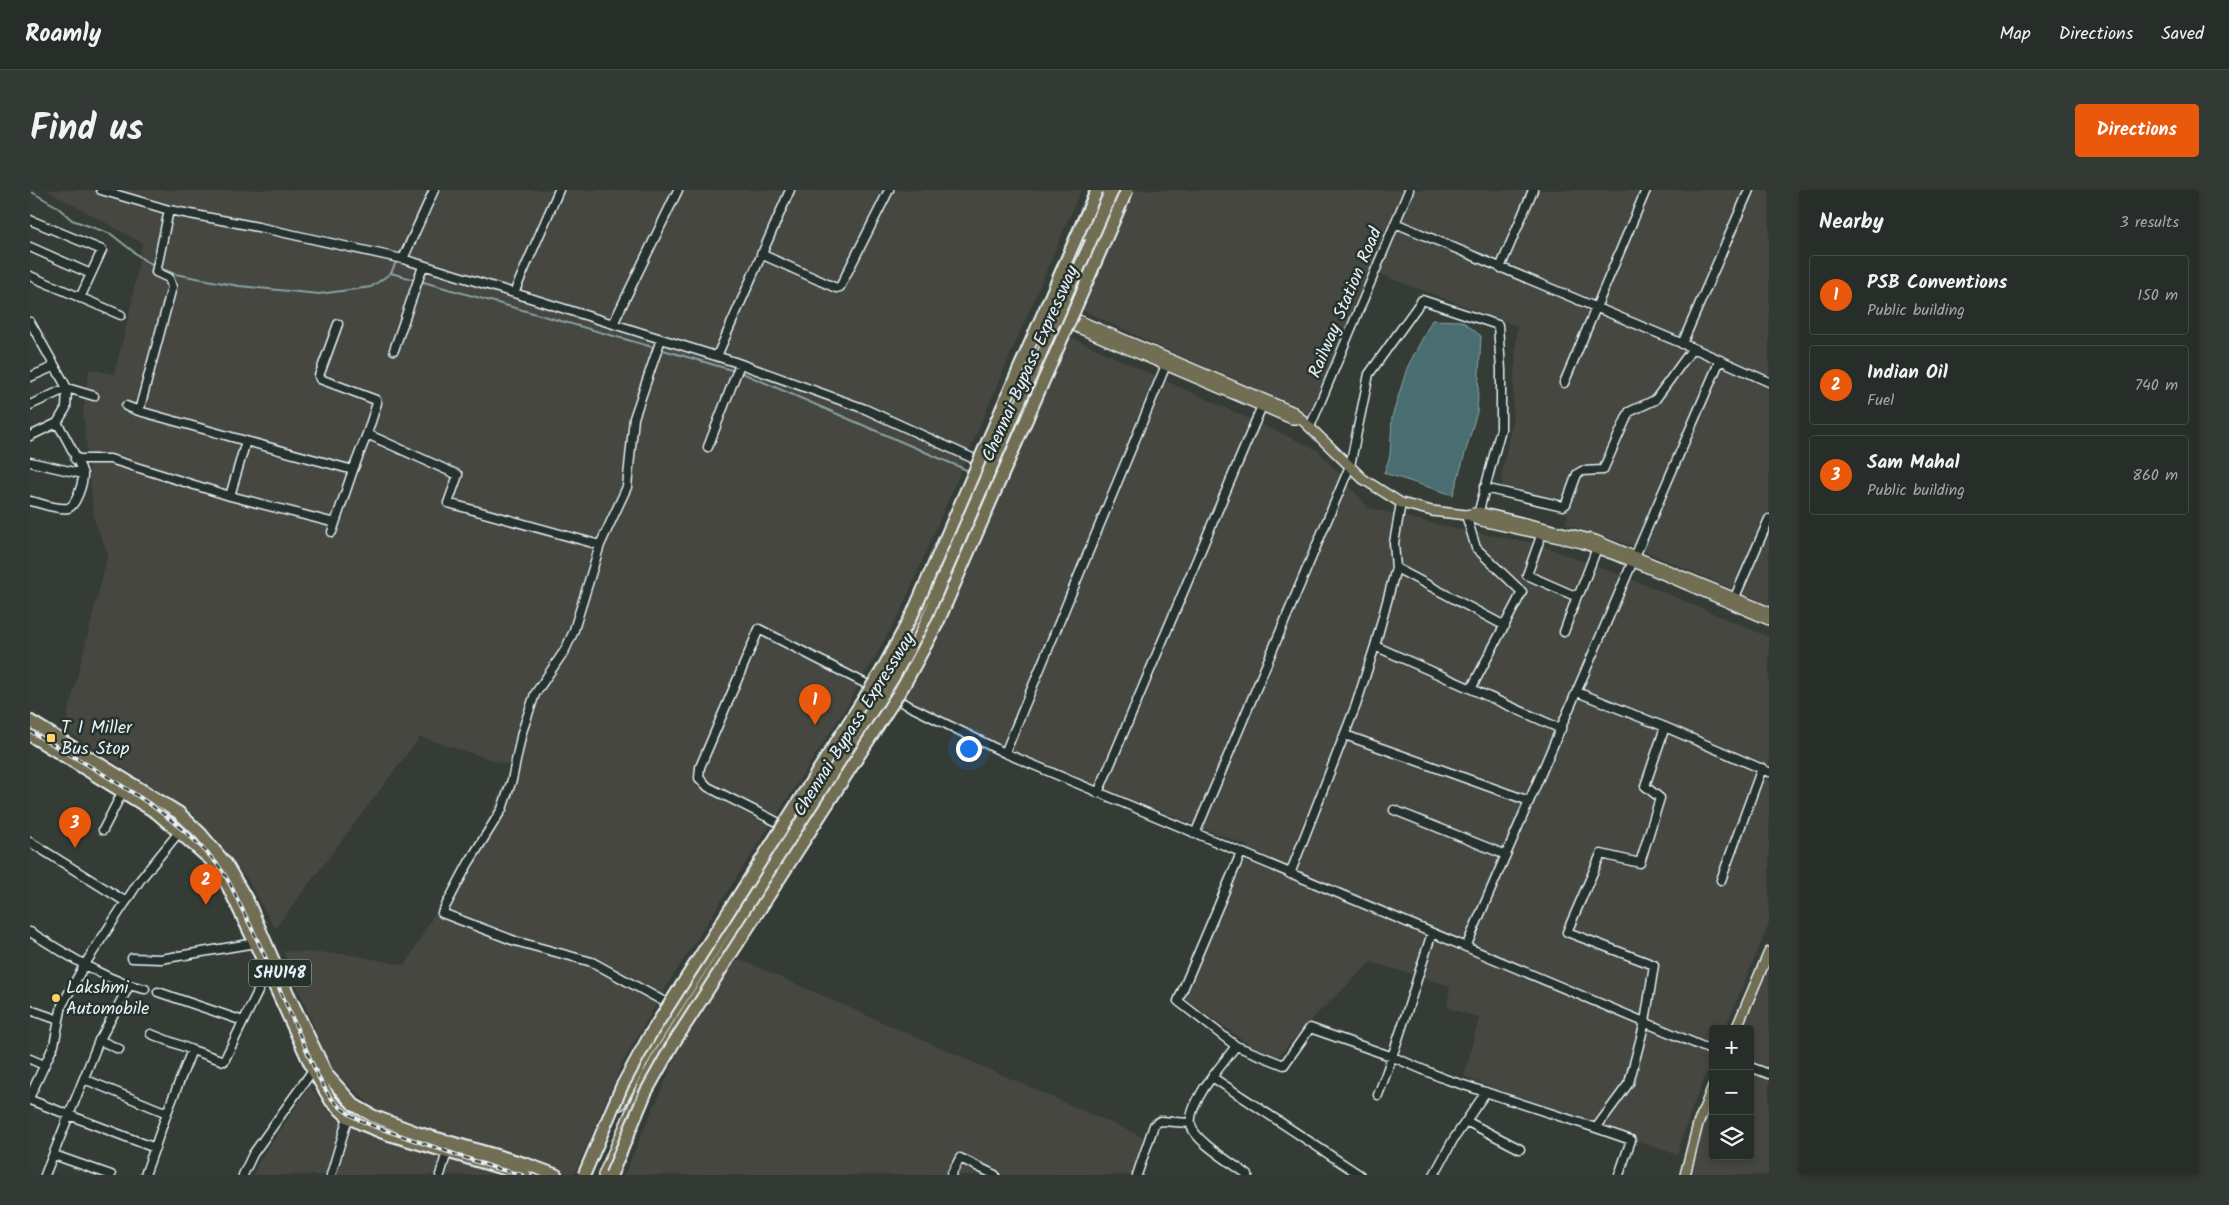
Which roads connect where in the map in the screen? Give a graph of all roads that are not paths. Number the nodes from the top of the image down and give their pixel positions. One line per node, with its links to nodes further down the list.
1 (101, 190): 15 (street)
2 (434, 190): 20 (street)
3 (559, 190): 26 (street)
4 (678, 190): 34 (street)
5 (790, 190): 19 (street)
6 (890, 190): 19 (street)
7 (1095, 190): 24 (main road); 165 (highway, Chennai Bypass Expressway, bridge)
8 (1104, 190): 24 (highway)
9 (1115, 190): 24 (highway)
10 (1128, 190): 24 (main road); 168 (highway, Chennai Bypass Expressway, bridge)
11 (1409, 190): 17 (street, Railway Station Road)
12 (1533, 190): 22 (street)
13 (1646, 190): 28 (street)
14 (1749, 190): 35 (street)
15 (169, 210): 20 (street); 52 (street)
16 (30, 220): 23 (street)
17 (1395, 223): 22 (street); 55 (street, Railway Station Road)
18 (30, 247): 23 (street)
19 (761, 254): 39 (street)
20 (402, 259): 21 (street)
21 (423, 266): 26 (street); 38 (street)
22 (1500, 268): 28 (street)
23 (91, 274): 27 (street)
24 (1071, 274): 29 (main road); 31 (main road)
25 (30, 276): 27 (street)
26 (514, 293): 34 (street)
27 (80, 298): 30 (street)
28 (1595, 308): 35 (street); 46 (street)
29 (1049, 312): 31 (main road); 61 (main road)
30 (121, 315)
31 (1059, 316): 42 (main road); 53 (main road); 64 (main road)
32 (30, 322): 43 (street)
33 (338, 324): 56 (street)
34 (613, 324): 36 (street)
35 (1682, 344): 37 (street)
36 (658, 345): 39 (street); 76 (street)
37 (1694, 348): 40 (street); 67 (street)
38 (394, 350)
39 (717, 356): 41 (street)
40 (1720, 360): 45 (street); 78 (street)
41 (740, 364): 59 (street); 61 (street)
42 (1166, 365): 51 (main road); 95 (street)
43 (55, 366): 44 (street); 47 (street)
44 (30, 377)
45 (1769, 382)
46 (1564, 383)
47 (67, 388): 48 (street); 49 (street); 54 (street)
48 (94, 396)
49 (30, 405)
50 (126, 406): 52 (street)
51 (1262, 406): 53 (main road); 98 (street)
52 (138, 411): 58 (street)
53 (1301, 419): 55 (main road)
54 (57, 424): 57 (street); 60 (street)
55 (1310, 427): 63 (main road)
56 (367, 434): 65 (street); 76 (street)
57 (30, 436)
58 (246, 441): 65 (street); 68 (street)
59 (708, 447)
60 (75, 459): 66 (street); 68 (street)
61 (977, 460): 64 (street); 88 (main road)
62 (30, 462): 66 (street)
63 (1350, 466): 67 (street); 70 (main road); 104 (street)
64 (993, 467): 88 (main road)
65 (353, 470): 73 (street)
66 (83, 474): 69 (street)
67 (1484, 488): 71 (street)
68 (230, 496): 73 (street)
69 (30, 501)
70 (1402, 503): 71 (main road); 79 (street)
71 (1473, 515): 75 (main road); 78 (main road); 84 (street)
72 (1769, 519): 81 (street)
73 (335, 523): 74 (street)
74 (332, 532)
75 (1542, 533): 77 (main road); 80 (street)
76 (600, 546): 122 (street)
77 (1597, 548): 78 (main road); 80 (street)
78 (1635, 559): 81 (main road); 83 (main road); 89 (street)
79 (1396, 568): 84 (street); 86 (street)
80 (1577, 596): 85 (street)
81 (1735, 598): 82 (main road)
82 (1769, 612)
83 (1769, 620)
84 (1505, 626): 87 (street)
85 (1564, 632)
86 (1375, 646): 87 (street); 94 (street)
87 (1471, 689): 92 (street)
88 (882, 692): 95 (street); 101 (main road); 101 (street); 167 (main road)
89 (1577, 692): 91 (street); 92 (street)
90 (30, 721): 164 (highway, SHU148)
91 (1665, 727): 96 (street); 126 (street)
92 (1560, 728): 99 (street)
93 (30, 735): 97 (highway, SHU148)
94 (1345, 735): 99 (street); 108 (street)
95 (1005, 753): 98 (street)
96 (1765, 770): 109 (street)
97 (123, 791): 102 (street); 103 (highway, SHU148)
98 (1098, 792): 104 (street)
99 (1529, 801): 107 (street)
100 (1394, 810): 107 (street)
101 (791, 829): 122 (main road)
102 (103, 830)
103 (180, 831): 110 (street); 113 (highway, SHU148)
104 (1195, 834): 106 (street)
105 (30, 842): 110 (street)
106 (1240, 853): 108 (street); 130 (street)
107 (1506, 855): 114 (street)
108 (1290, 874): 112 (street)
109 (1721, 880)
110 (126, 902): 117 (street)
111 (30, 932): 117 (street)
112 (1432, 933): 114 (street); 134 (street)
113 (255, 943): 116 (street); 118 (highway, SHU148)
114 (1466, 947): 126 (street)
115 (1769, 952): 127 (main road)
116 (132, 958)
117 (85, 964): 119 (street); 124 (street)
118 (268, 972): 125 (street); 138 (highway, SHU148)
119 (129, 986): 120 (street); 129 (street)
120 (144, 989)
121 (158, 992): 125 (street)
122 (675, 1008): 166 (main road)
123 (30, 1010): 124 (street)
124 (58, 1020): 136 (street)
125 (243, 1021): 133 (street)
126 (1645, 1022): 132 (street); 152 (street)
127 (1738, 1025)
128 (150, 1034): 133 (street)
129 (99, 1040): 131 (street); 141 (street)
130 (1236, 1046): 134 (street); 140 (street)
131 (119, 1049)
132 (1709, 1049)
133 (192, 1050): 147 (street)
134 (1394, 1056): 142 (street); 143 (street)
135 (30, 1059): 136 (street)
136 (44, 1065): 144 (street)
137 (1754, 1068): 139 (street)
138 (312, 1070): 149 (highway, SHU148); 160 (street)
139 (1769, 1074)
140 (1212, 1077): 151 (street); 173 (street)
141 (84, 1079): 147 (street); 148 (street)
142 (1486, 1092): 150 (street); 152 (street)
143 (1378, 1095)
144 (30, 1096)
145 (1709, 1096): 176 (main road)
146 (30, 1100): 148 (street)
147 (168, 1110): 153 (street)
148 (70, 1115): 153 (street); 156 (street)
149 (348, 1117): 155 (highway, SHU148); 161 (street)
150 (1466, 1121): 154 (street); 174 (street)
151 (1190, 1123): 171 (street); 172 (street)
152 (1596, 1128): 175 (street)
153 (155, 1148): 159 (street)
154 (1520, 1149)
155 (447, 1152): 162 (street); 163 (highway, SHU148)
156 (54, 1155): 157 (street); 158 (street)
157 (45, 1175)
158 (110, 1175)
159 (145, 1175)
160 (243, 1175)
161 (331, 1175)
162 (440, 1175)
163 (526, 1175)
164 (556, 1175)
165 (584, 1175)
166 (589, 1175)
167 (603, 1175)
168 (612, 1175)
169 (951, 1175): 170 (street)
170 (995, 1175)
171 (1137, 1175)
172 (1248, 1175)
173 (1360, 1175)
174 (1434, 1175)
175 (1620, 1175)
176 (1684, 1175)

